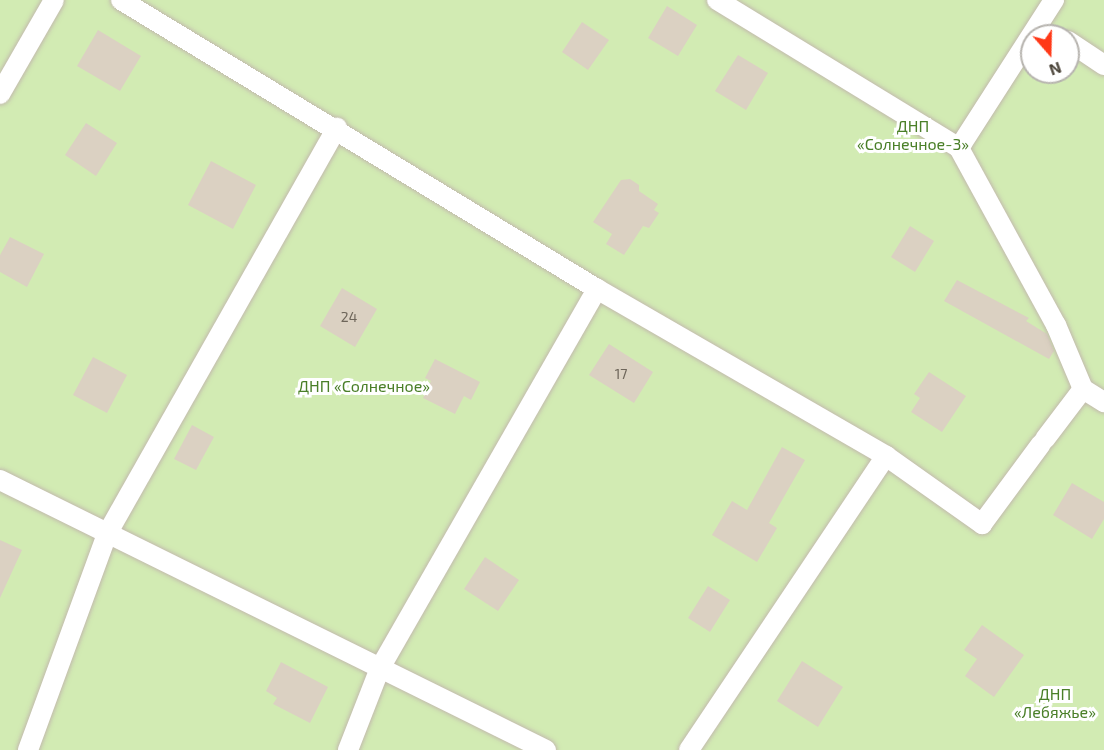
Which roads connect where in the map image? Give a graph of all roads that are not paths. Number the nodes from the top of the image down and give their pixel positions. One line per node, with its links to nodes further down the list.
1 (54, 0): 9 (street)
2 (121, 0): 10 (street)
3 (717, 0): 11 (street)
4 (1054, 0): 5 (street)
5 (1040, 22): 6 (street); 11 (street)
6 (1043, 24)
7 (1080, 49): 8 (street)
8 (1104, 65)
9 (0, 94)
10 (337, 128): 12 (street); 17 (street)
11 (959, 148): 13 (street)
12 (597, 289): 15 (street); 18 (street)
13 (1083, 388): 14 (street); 15 (street)
14 (1104, 402)
15 (886, 456): 22 (street)
16 (0, 480): 17 (street)
17 (107, 534): 18 (street); 19 (street)
18 (380, 668): 20 (street); 21 (street)
19 (28, 750)
20 (348, 750)
21 (546, 750)
22 (689, 750)

